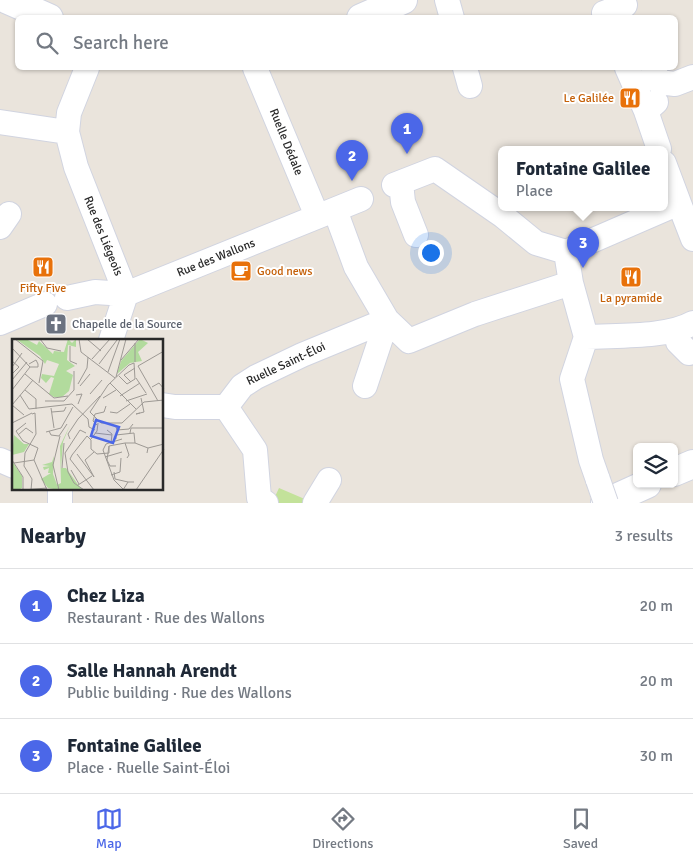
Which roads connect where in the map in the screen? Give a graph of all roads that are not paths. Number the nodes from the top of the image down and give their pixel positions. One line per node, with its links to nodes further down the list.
1 (8, 0): 4 (street)
2 (404, 0): 5 (street)
3 (448, 0): 6 (street)
4 (42, 15)
5 (368, 15)
6 (451, 15)
7 (86, 70): 13 (street, Rue des Liégeois)
8 (256, 70): 20 (street, Ruelle Dédale)
9 (628, 70): 14 (street)
10 (654, 70): 11 (street)
11 (693, 77)
12 (0, 122): 13 (street)
13 (67, 132): 25 (street, Rue des Liégeois)
14 (658, 146)
15 (668, 174): 17 (street)
16 (361, 199): 20 (street, Rue des Wallons)
17 (679, 203): 18 (street); 22 (street)
18 (668, 208)
19 (661, 211): 23 (street)
20 (326, 213): 25 (street, Rue des Wallons); 26 (street)
21 (416, 235): 23 (street)
22 (693, 239)
23 (566, 252): 24 (street)
24 (571, 283): 26 (street); 29 (street)
25 (126, 294): 27 (street, Rue des Wallons); 30 (street)
26 (387, 320): 32 (street); 34 (street, Ruelle Saint-Éloi)
27 (0, 323)
28 (689, 326): 29 (street); 31 (street)
29 (586, 337): 40 (street)
30 (111, 339)
31 (690, 353)
32 (365, 386)
33 (164, 405): 34 (street)
34 (226, 407): 44 (street)
35 (0, 460): 37 (street)
36 (693, 464): 38 (street)
37 (12, 465)
38 (678, 470)
39 (329, 480): 45 (street)
40 (595, 482): 41 (street)
41 (633, 483)
42 (60, 490): 43 (street)
43 (60, 503)
44 (266, 503)
45 (315, 503)

